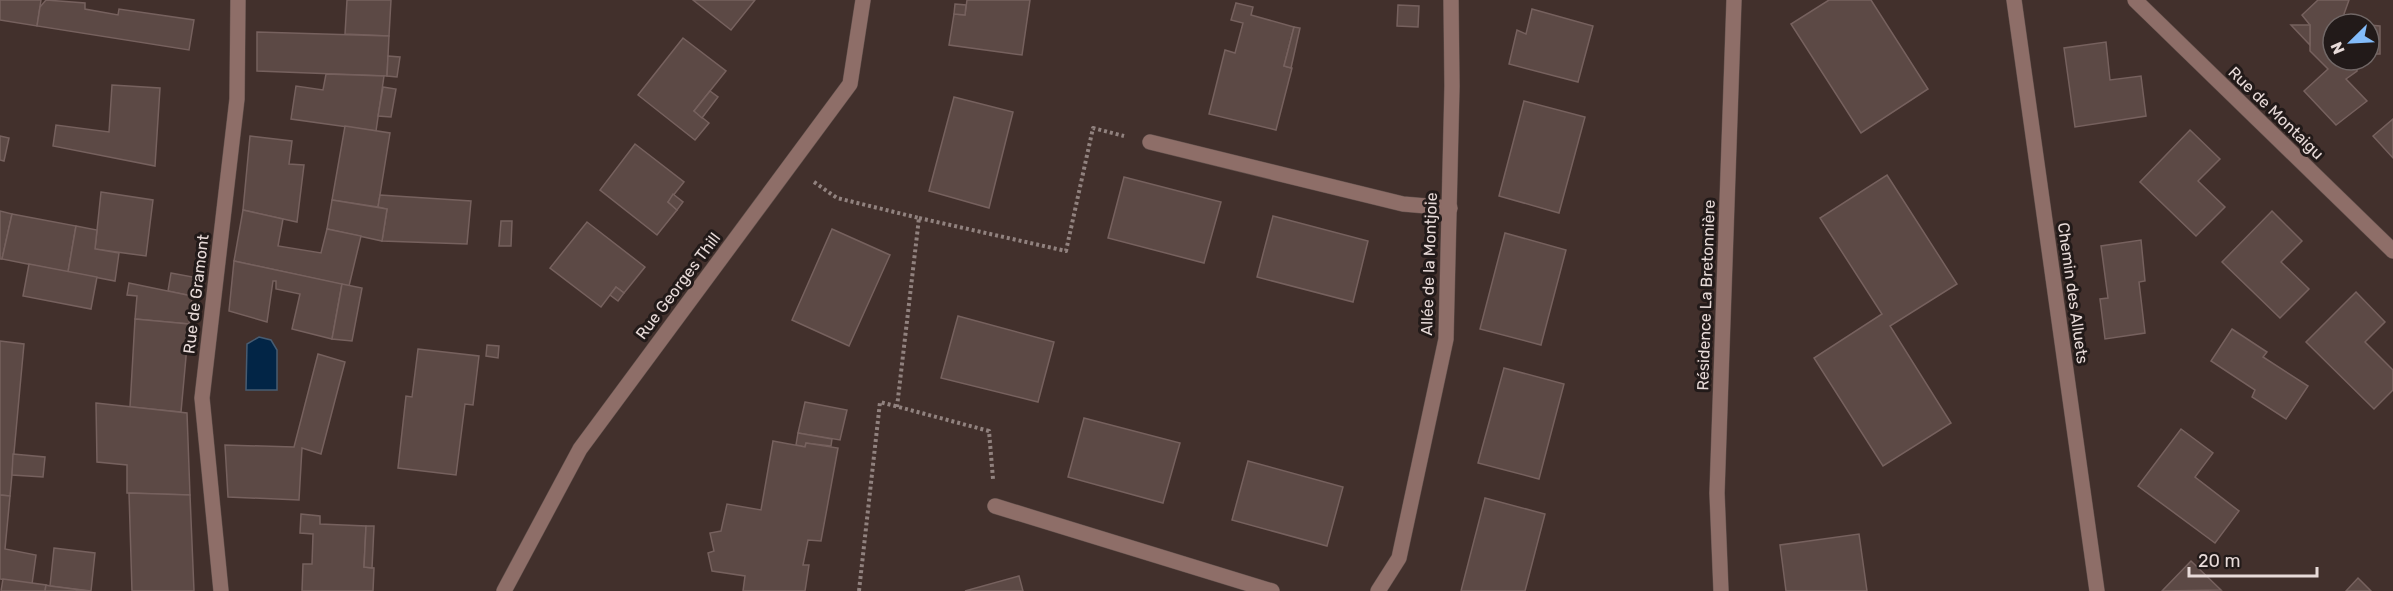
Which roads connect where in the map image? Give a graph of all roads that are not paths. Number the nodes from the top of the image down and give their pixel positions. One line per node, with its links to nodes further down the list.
1 (238, 0): 11 (street, Rue de Gramont)
2 (863, 0): 12 (street, Rue Georges Thill)
3 (1450, 0): 8 (street, Allée de la Montjoie)
4 (1734, 0): 15 (street, Résidence La Bretonnière)
5 (2014, 0): 16 (street, Chemin des Alluets)
6 (2135, 0): 9 (street, Rue de Montaigu)
7 (1150, 142): 8 (street)
8 (1450, 208): 14 (street, Allée de la Montjoie)
9 (2393, 251)
10 (995, 506): 13 (street)
11 (221, 591)
12 (504, 591)
13 (1272, 591)
14 (1378, 591)
15 (1721, 591)
16 (2097, 591)

